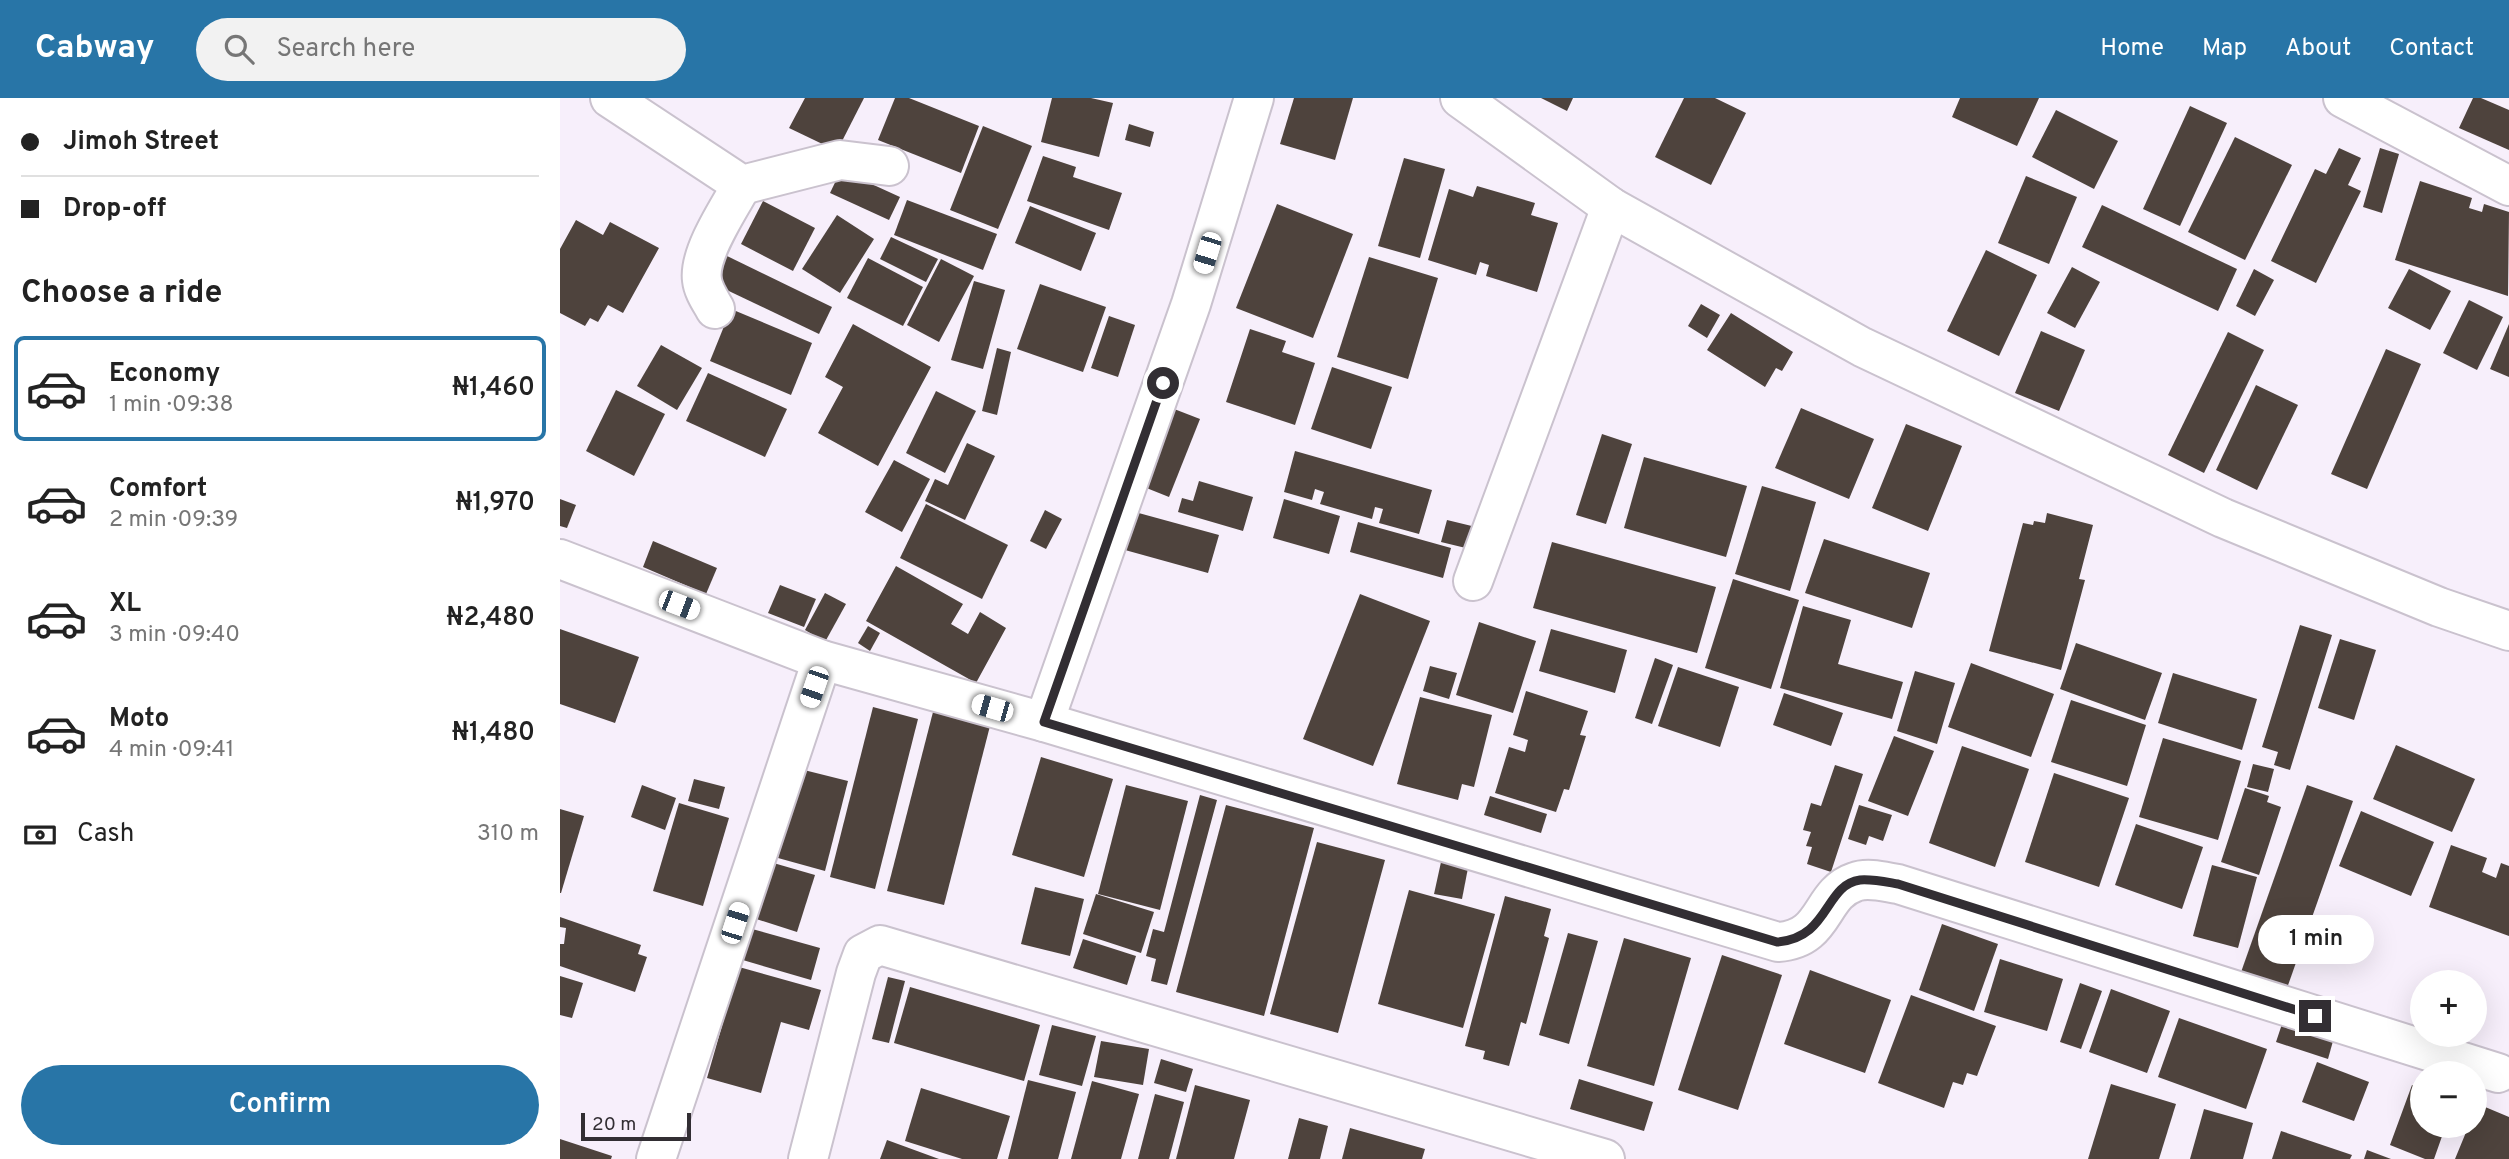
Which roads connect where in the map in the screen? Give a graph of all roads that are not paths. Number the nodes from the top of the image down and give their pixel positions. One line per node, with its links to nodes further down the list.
1 (610, 98): 6 (street)
2 (1254, 98): 14 (street)
3 (1460, 98): 8 (street)
4 (2343, 98): 7 (street)
5 (889, 166): 6 (street)
6 (742, 185): 9 (street)
7 (2509, 186)
8 (1611, 207): 11 (street); 12 (street)
9 (715, 310)
10 (560, 559): 13 (street)
11 (1473, 581)
12 (2509, 631)
13 (822, 660): 14 (street); 16 (street)
14 (1044, 722): 15 (street)
15 (2498, 1073)
16 (656, 1159)
17 (808, 1159): 18 (street)
18 (1605, 1159)

